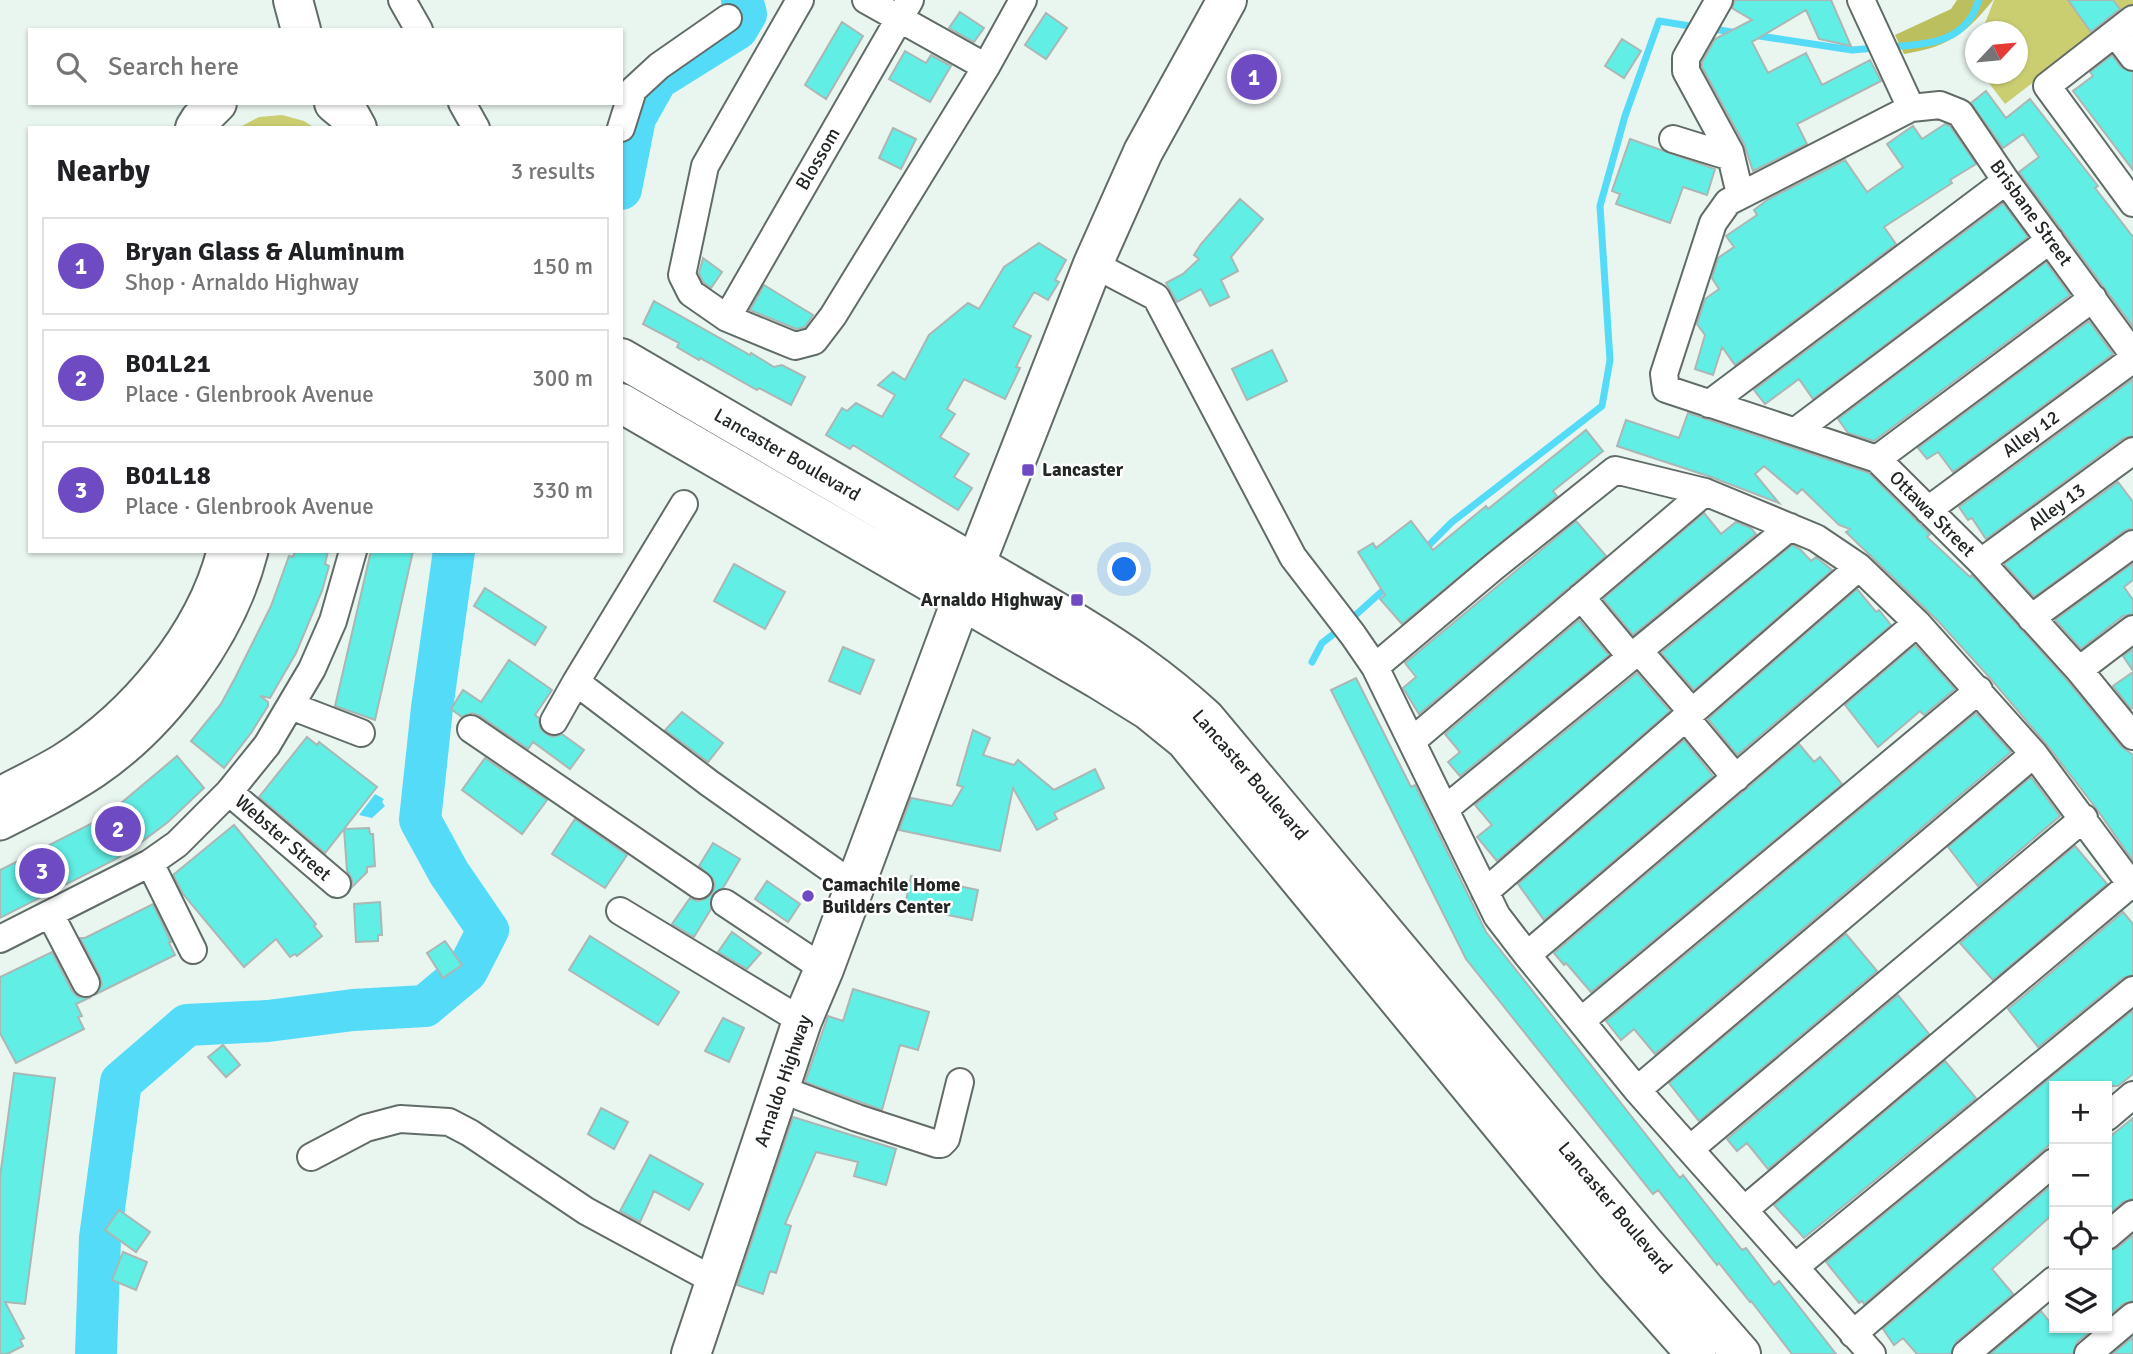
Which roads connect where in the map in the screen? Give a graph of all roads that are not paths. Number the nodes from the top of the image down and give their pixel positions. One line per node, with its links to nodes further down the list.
1 (283, 0): 13 (main road)
2 (293, 0): 14 (main road)
3 (402, 0): 15 (street)
4 (800, 0): 34 (street)
5 (866, 0): 10 (street)
6 (1023, 0): 17 (street)
7 (1227, 0): 32 (main road, Arnaldo Highway)
8 (1719, 0): 27 (street)
9 (1861, 0): 21 (street)
10 (903, 10): 17 (street); 34 (street, Blossom)
11 (728, 18): 25 (street)
12 (2124, 26): 16 (street); 30 (street)
13 (281, 28)
14 (300, 28)
15 (418, 28)
16 (2133, 57)
17 (986, 67): 34 (street)
18 (215, 105): 22 (main road)
19 (336, 105): 23 (main road)
20 (463, 105): 24 (street)
21 (1911, 108): 28 (street, Brisbane Street); 29 (street)
22 (196, 126)
23 (356, 126)
24 (475, 126)
25 (622, 126)
26 (1673, 139): 27 (street)
27 (1731, 157): 29 (street)
28 (2006, 181): 31 (street, Brisbane Street); 39 (street)
29 (1740, 194): 39 (street, Ottawa Street)
30 (2133, 203)
31 (2050, 240): 33 (street, Brisbane Street); 40 (street)
32 (1093, 264): 52 (main road, Arnaldo Highway); 60 (street)
33 (2093, 298): 35 (street, Brisbane Street); 42 (street)
34 (727, 318)
35 (2133, 354)
36 (623, 359): 52 (main road, Lancaster Boulevard)
37 (2133, 359): 45 (street, Alley 12)
38 (623, 404): 55 (main road, Lancaster Boulevard)
39 (1709, 404): 40 (street, Ottawa Street)
40 (1796, 431): 42 (street, Ottawa Street)
41 (2133, 451): 51 (street, Alley 13)
42 (1877, 459): 45 (street, Ottawa Street)
43 (1705, 492): 46 (street); 54 (street); 60 (street)
44 (684, 504): 62 (street)
45 (1928, 510): 51 (street, Ottawa Street)
46 (1790, 527): 53 (street); 59 (street)
47 (2133, 544): 56 (street)
48 (223, 553): 74 (street)
49 (250, 553): 77 (street)
50 (352, 553): 64 (street)
51 (1981, 562): 56 (street, Ottawa Street)
52 (976, 564): 55 (main road, Arnaldo Highway); 113 (main road, Lancaster Boulevard)
53 (1859, 567): 57 (street); 65 (street)
54 (1581, 597): 59 (street); 70 (street)
55 (961, 601): 81 (main road, Arnaldo Highway); 112 (main road, Lancaster Boulevard)
56 (2031, 618): 61 (street, Ottawa Street)
57 (1917, 623): 63 (street); 72 (street)
58 (2133, 629): 61 (street)
59 (1635, 654): 65 (street); 75 (street)
60 (1375, 667): 70 (street)
61 (2079, 670): 67 (street, Ottawa Street)
62 (576, 682): 66 (street); 81 (street)
63 (1979, 690): 71 (street); 94 (street)
64 (290, 706): 69 (street); 73 (street)
65 (1689, 715): 72 (street); 83 (street)
66 (554, 721)
67 (2131, 728)
68 (471, 729): 80 (street)
69 (361, 733)
70 (1412, 741): 75 (street)
71 (2035, 754): 76 (street); 97 (street)
72 (1736, 778): 89 (street)
73 (229, 792): 78 (street); 79 (street, Webster Street)
74 (0, 794)
75 (1445, 809): 83 (street)
76 (2084, 818): 82 (street); 100 (street)
77 (0, 823)
78 (150, 863): 86 (street); 88 (street)
79 (337, 884)
80 (699, 885)
81 (855, 886): 90 (main road, Arnaldo Highway)
82 (2132, 886): 103 (street)
83 (1485, 892): 89 (street)
84 (725, 903): 90 (street)
85 (620, 911): 93 (street)
86 (50, 914): 87 (street); 91 (street)
87 (0, 939)
88 (193, 950)
89 (1527, 955): 94 (street)
90 (824, 969): 93 (main road, Arnaldo Highway)
91 (86, 983)
92 (2133, 990): 106 (street)
93 (802, 1021): 96 (main road, Arnaldo Highway)
94 (1581, 1021): 97 (street)
95 (960, 1082): 96 (street)
96 (780, 1089): 107 (main road, Arnaldo Highway)
97 (1637, 1090): 100 (street)
98 (2133, 1095): 99 (street)
99 (2112, 1114)
100 (1689, 1149): 103 (street)
101 (311, 1157): 107 (street)
102 (2049, 1166): 110 (street)
103 (1744, 1210): 106 (street)
104 (2133, 1214): 105 (street)
105 (2112, 1232)
106 (1795, 1267): 110 (street)
107 (715, 1281): 111 (main road, Arnaldo Highway)
108 (2049, 1284): 115 (street)
109 (2133, 1316): 116 (street)
110 (1853, 1334): 114 (street)
111 (691, 1354)
112 (1696, 1354)
113 (1741, 1354)
114 (1872, 1354)
115 (1966, 1354)
116 (2088, 1354)

